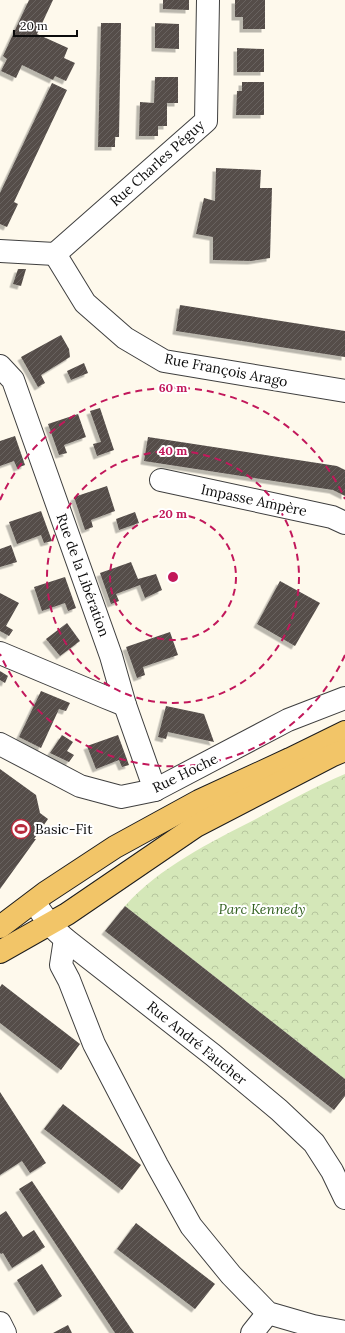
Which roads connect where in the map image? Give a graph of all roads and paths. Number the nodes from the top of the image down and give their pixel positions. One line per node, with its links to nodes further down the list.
1 (208, 0): 3 (street, Rue Charles Péguy)
2 (0, 251): 3 (street)
3 (55, 254): 5 (street, Rue François Arago)
4 (0, 366): 10 (street, Rue de la Libération)
5 (345, 391)
6 (161, 480): 7 (street, Impasse Ampère)
7 (345, 523)
8 (0, 653): 10 (street)
9 (345, 698): 14 (street, Rue Hoche)
10 (125, 705): 14 (street, Rue de la Libération)
11 (345, 732): 15 (main road)
12 (0, 744): 14 (street, Rue Hoche)
13 (345, 750): 17 (main road)
14 (155, 790)
15 (34, 902): 16 (main road); 17 (street, Rue André Faucher)
16 (0, 927)
17 (58, 932): 18 (main road); 19 (street, Rue André Faucher); 20 (street)
18 (0, 952)
19 (345, 1198)
20 (268, 1313): 22 (street); 24 (street)
21 (0, 1323): 23 (street)
22 (345, 1332)
23 (5, 1333)
24 (252, 1333)

